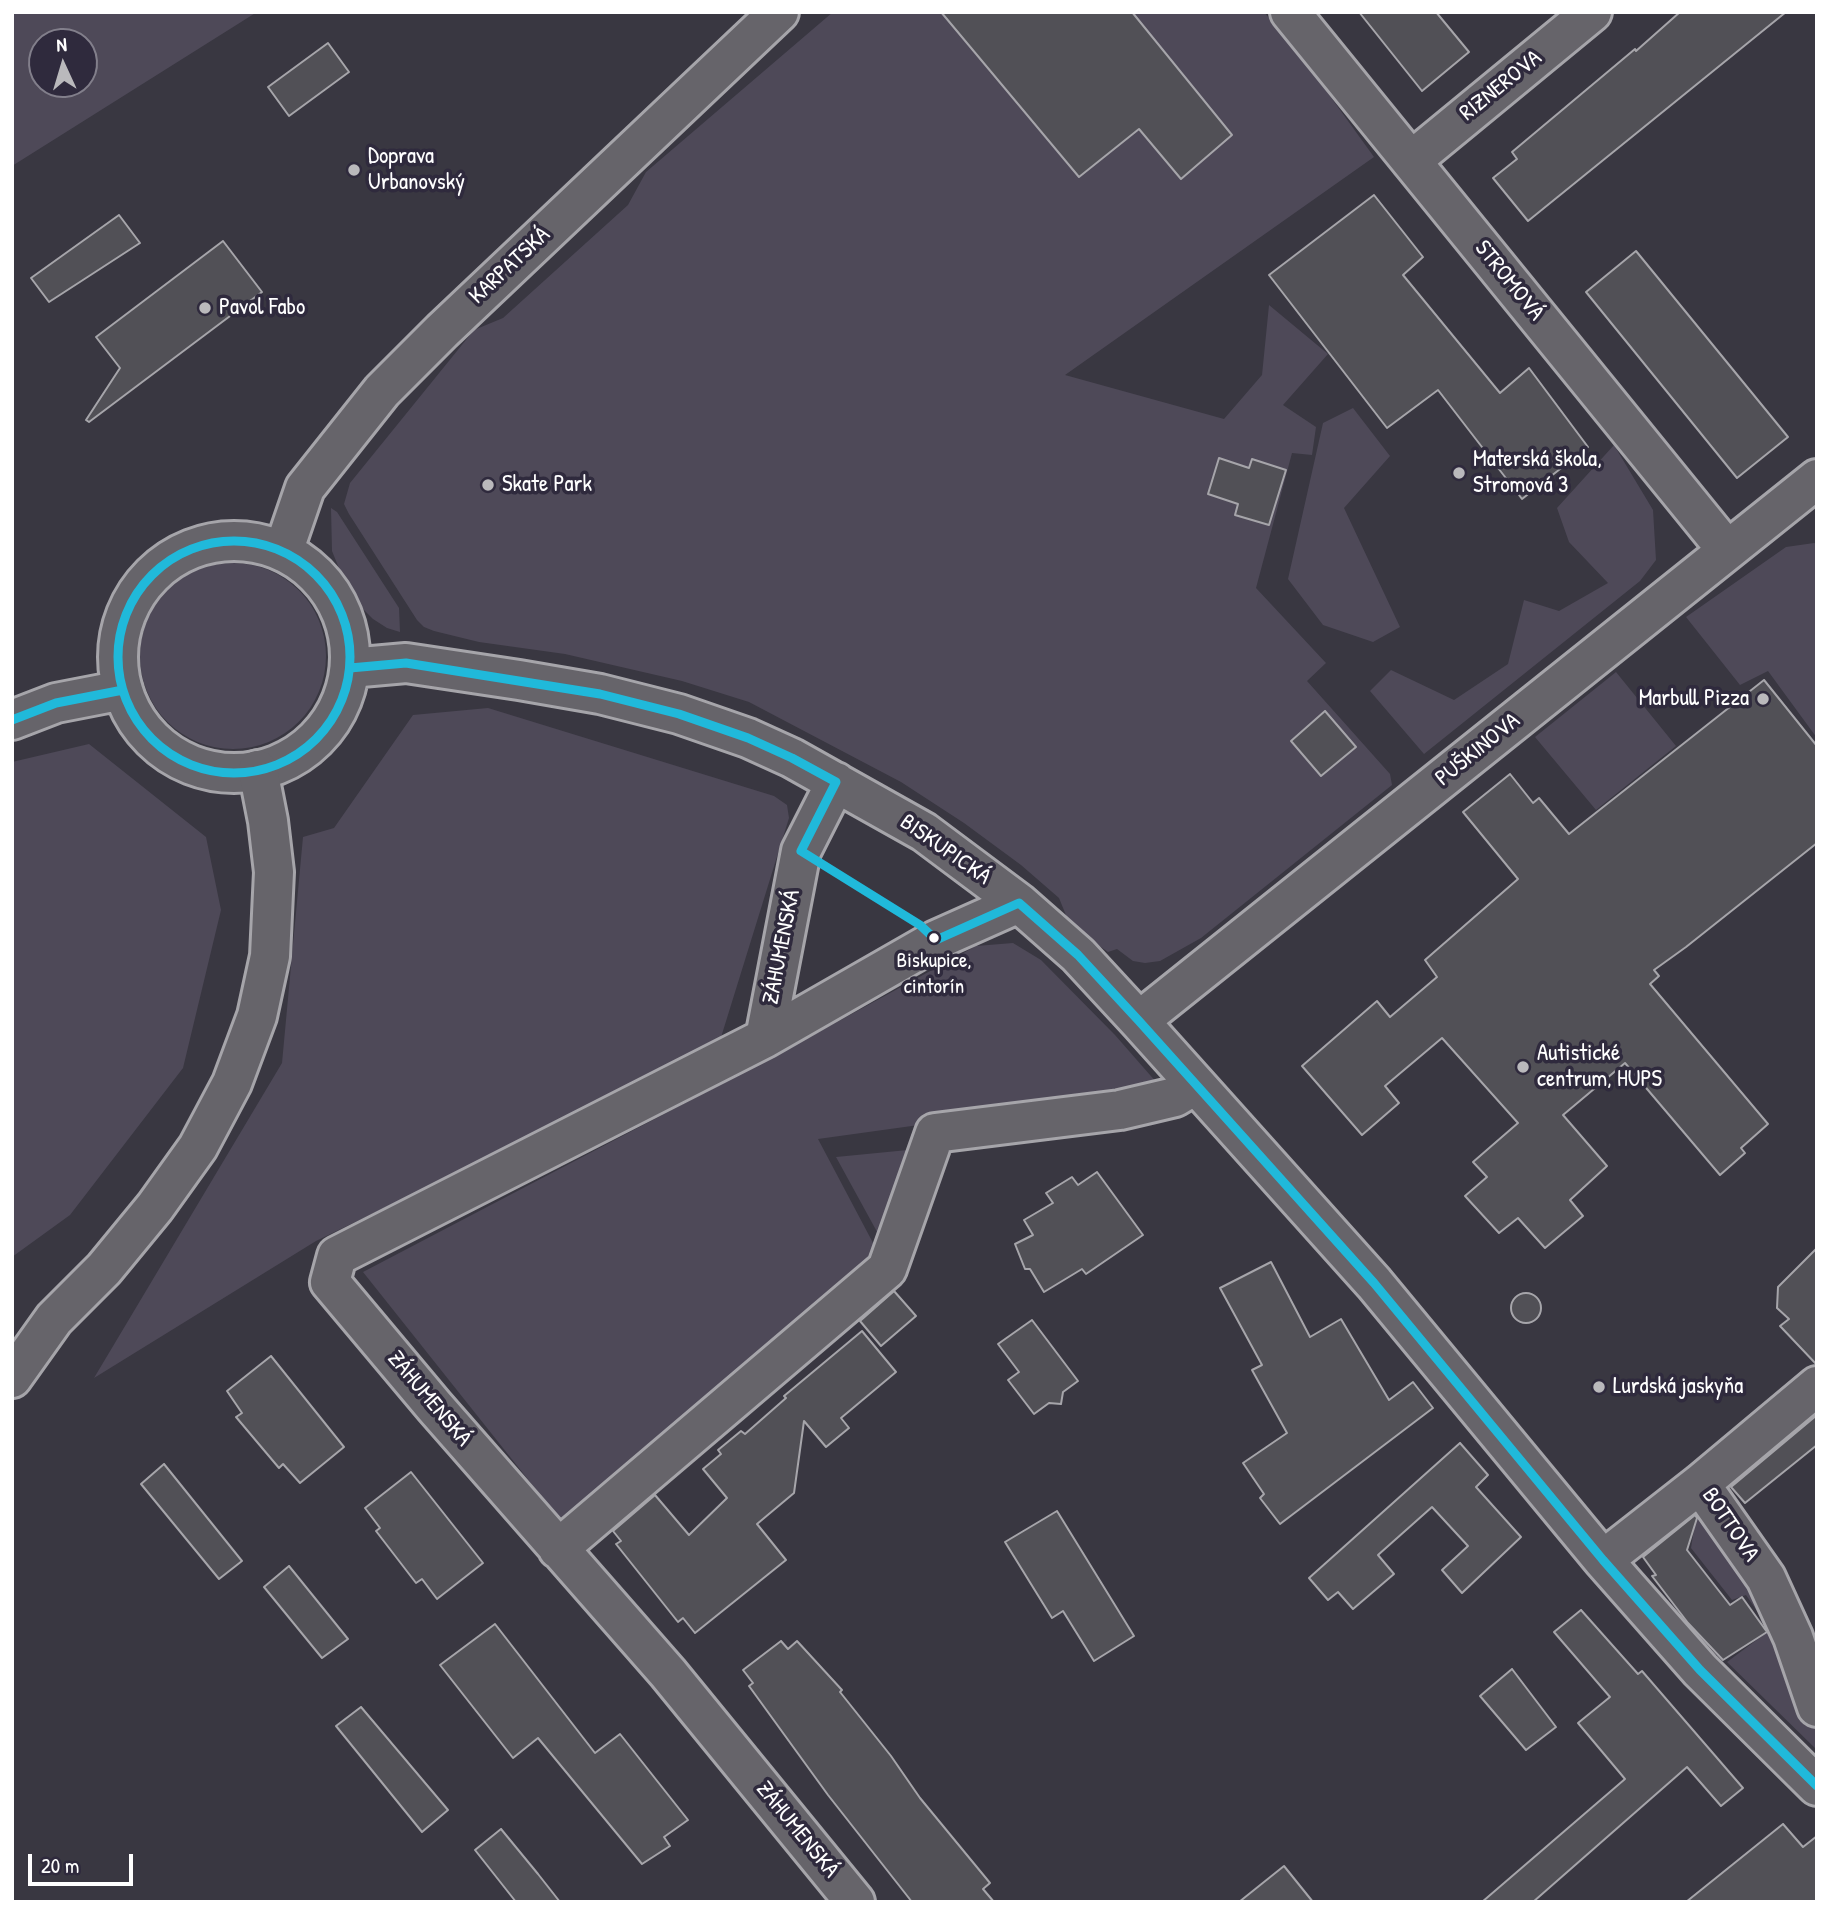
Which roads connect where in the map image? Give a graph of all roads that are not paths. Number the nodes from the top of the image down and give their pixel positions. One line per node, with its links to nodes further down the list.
1 (779, 12): 7 (street, KARPATSKÁ)
2 (1290, 12): 4 (street, STROMOVÁ)
3 (1592, 12): 4 (street, RIZNEROVA)
4 (1411, 161): 6 (street, STROMOVÁ)
5 (1816, 480): 6 (street, PUŠKINOVA)
6 (1727, 550): 14 (street, PUŠKINOVA)
7 (283, 552): 8 (street); 9 (street)
8 (350, 668): 11 (street); 12 (street, BISKUPICKÁ)
9 (123, 690): 10 (street); 11 (street)
10 (12, 720)
11 (258, 770): 17 (street)
12 (836, 782): 13 (street, BISKUPICKÁ); 15 (street, ZÁHUMENSKÁ)
13 (1019, 904): 14 (street, BISKUPICKÁ); 15 (street, ZÁHUMENSKÁ)
14 (1139, 1021): 16 (street, BISKUPICKÁ)
15 (765, 1038): 22 (street, ZÁHUMENSKÁ)
16 (1195, 1085): 22 (street); 23 (street, BISKUPICKÁ)
17 (54, 1319): 18 (street); 19 (street)
18 (12, 1346)
19 (12, 1378)
20 (1817, 1386): 21 (street, BOTTOVA)
21 (1700, 1484): 23 (street); 24 (street, BOTTOVA)
22 (558, 1549): 27 (street, ZÁHUMENSKÁ)
23 (1603, 1560): 26 (street, BISKUPICKÁ)
24 (1805, 1629): 25 (street, BOTTOVA)
25 (1817, 1707)
26 (1817, 1786)
27 (855, 1902)

